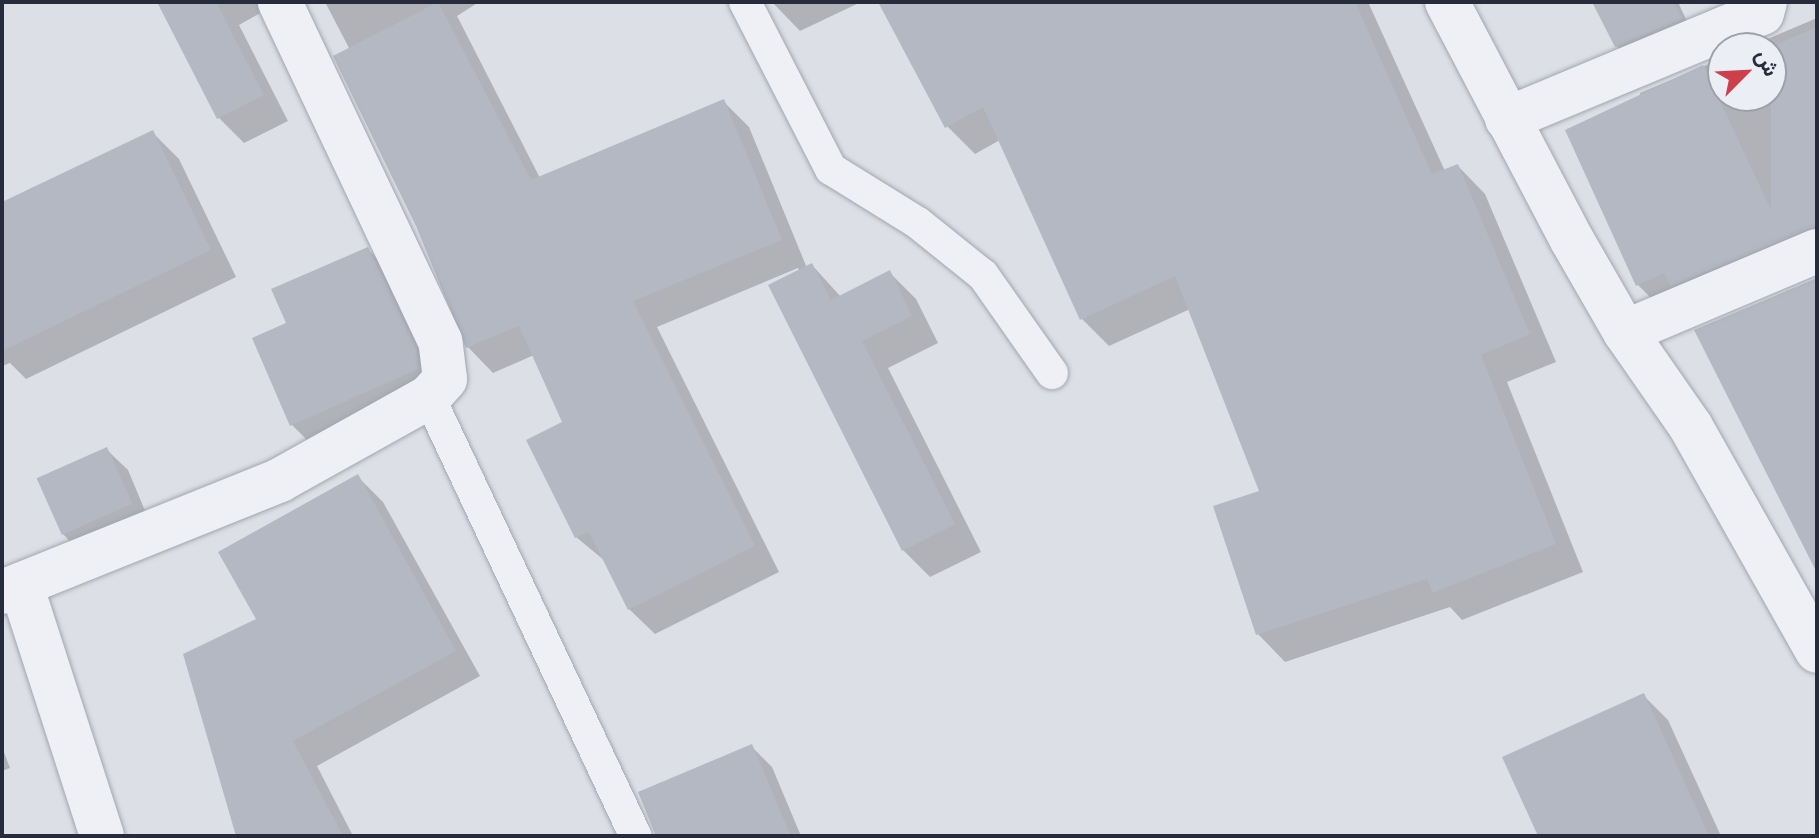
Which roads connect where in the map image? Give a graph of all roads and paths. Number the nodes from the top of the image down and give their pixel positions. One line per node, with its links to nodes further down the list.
1 (280, 2): 9 (street)
2 (745, 2): 8 (lane)
3 (1447, 2): 5 (street)
4 (1765, 2): 5 (street)
5 (1507, 119): 7 (street)
6 (1817, 251): 7 (street)
7 (1625, 332): 11 (street)
8 (1052, 373)
9 (429, 397): 10 (street); 13 (lane)
10 (12, 588): 12 (street)
11 (1817, 651)
12 (102, 836)
13 (636, 836)

